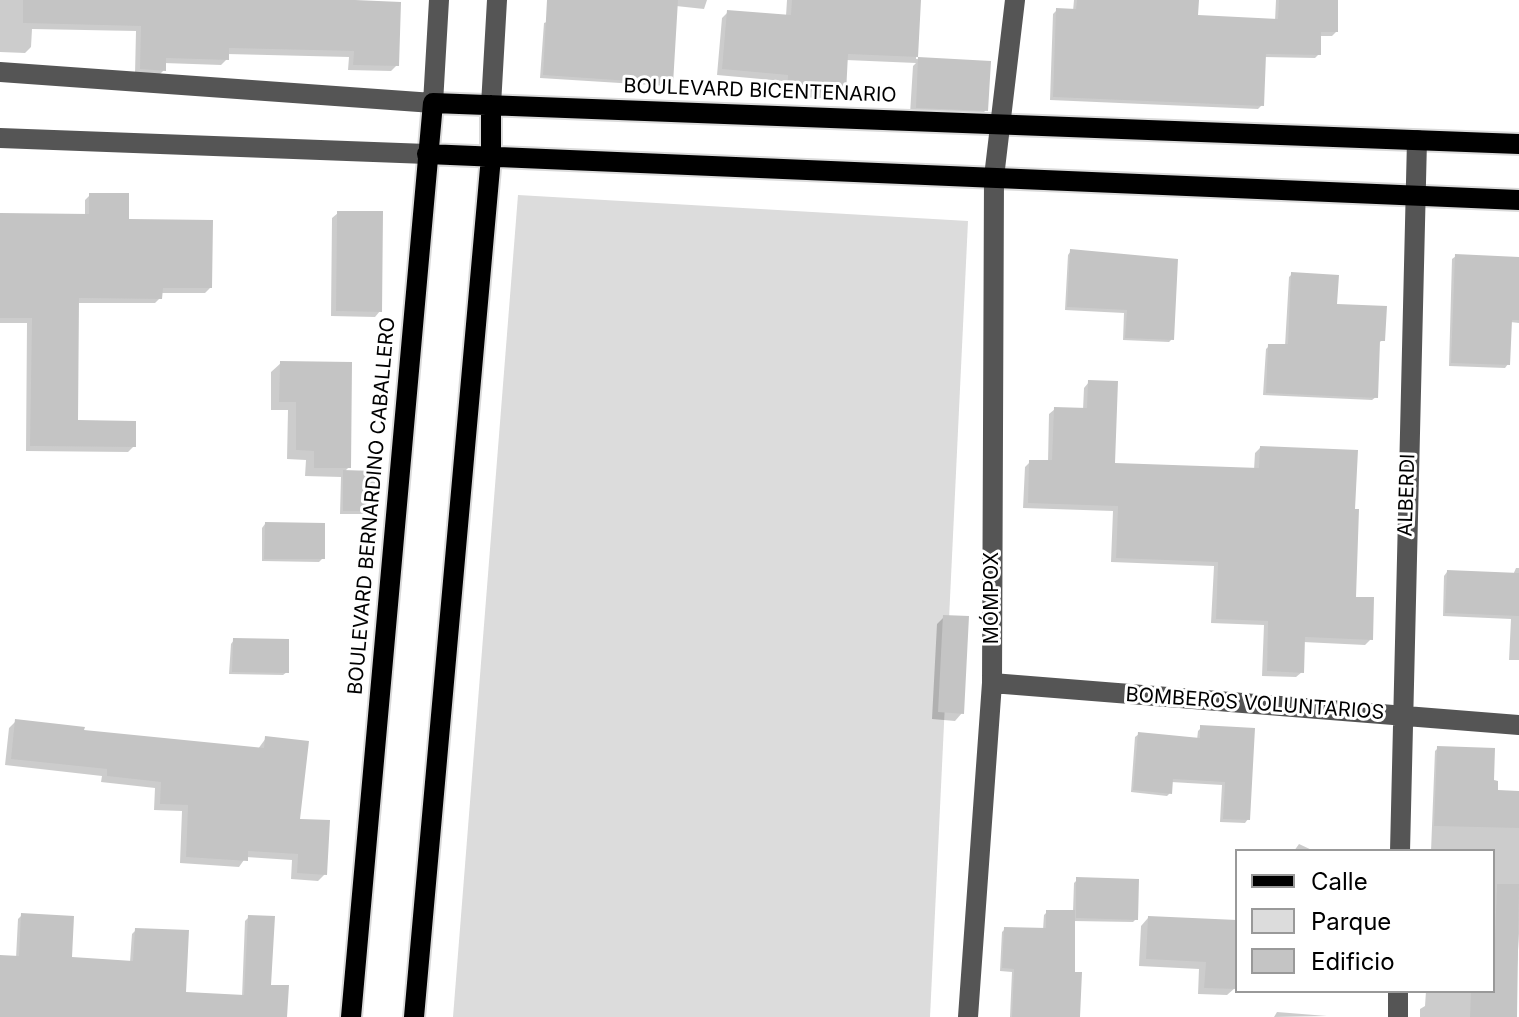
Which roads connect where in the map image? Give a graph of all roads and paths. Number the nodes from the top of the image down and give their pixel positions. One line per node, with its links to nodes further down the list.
1 (439, 0): 5 (street, BOULEVARD BERNARDINO CABALLERO)
2 (497, 0): 6 (street)
3 (1015, 0): 7 (street, MÓMPOX)
4 (0, 72): 5 (street, BOULEVARD BICENTENARIO)
5 (433, 103): 6 (main road, BOULEVARD BICENTENARIO); 11 (main road, BOULEVARD BERNARDINO CABALLERO)
6 (491, 105): 7 (main road, BOULEVARD BICENTENARIO); 12 (main road)
7 (999, 124): 9 (main road, BOULEVARD BICENTENARIO); 13 (street, MÓMPOX)
8 (0, 138): 11 (street)
9 (1417, 140): 10 (main road, BOULEVARD BICENTENARIO); 14 (street, ALBERDI)
10 (1519, 144)
11 (427, 154): 12 (main road); 21 (main road, BOULEVARD BERNARDINO CABALLERO)
12 (491, 157): 13 (main road); 22 (main road)
13 (994, 177): 14 (main road); 16 (street, MÓMPOX)
14 (1416, 195): 15 (main road); 17 (street, ALBERDI)
15 (1519, 200)
16 (992, 683): 17 (street, BOMBEROS VOLUNTARIOS); 23 (street, MÓMPOX)
17 (1401, 715): 18 (street, BOMBEROS VOLUNTARIOS); 19 (street, ALBERDI)
18 (1519, 725)
19 (1400, 849)
20 (1398, 993): 24 (street)
21 (351, 1017)
22 (414, 1017)
23 (968, 1017)
24 (1398, 1017)

